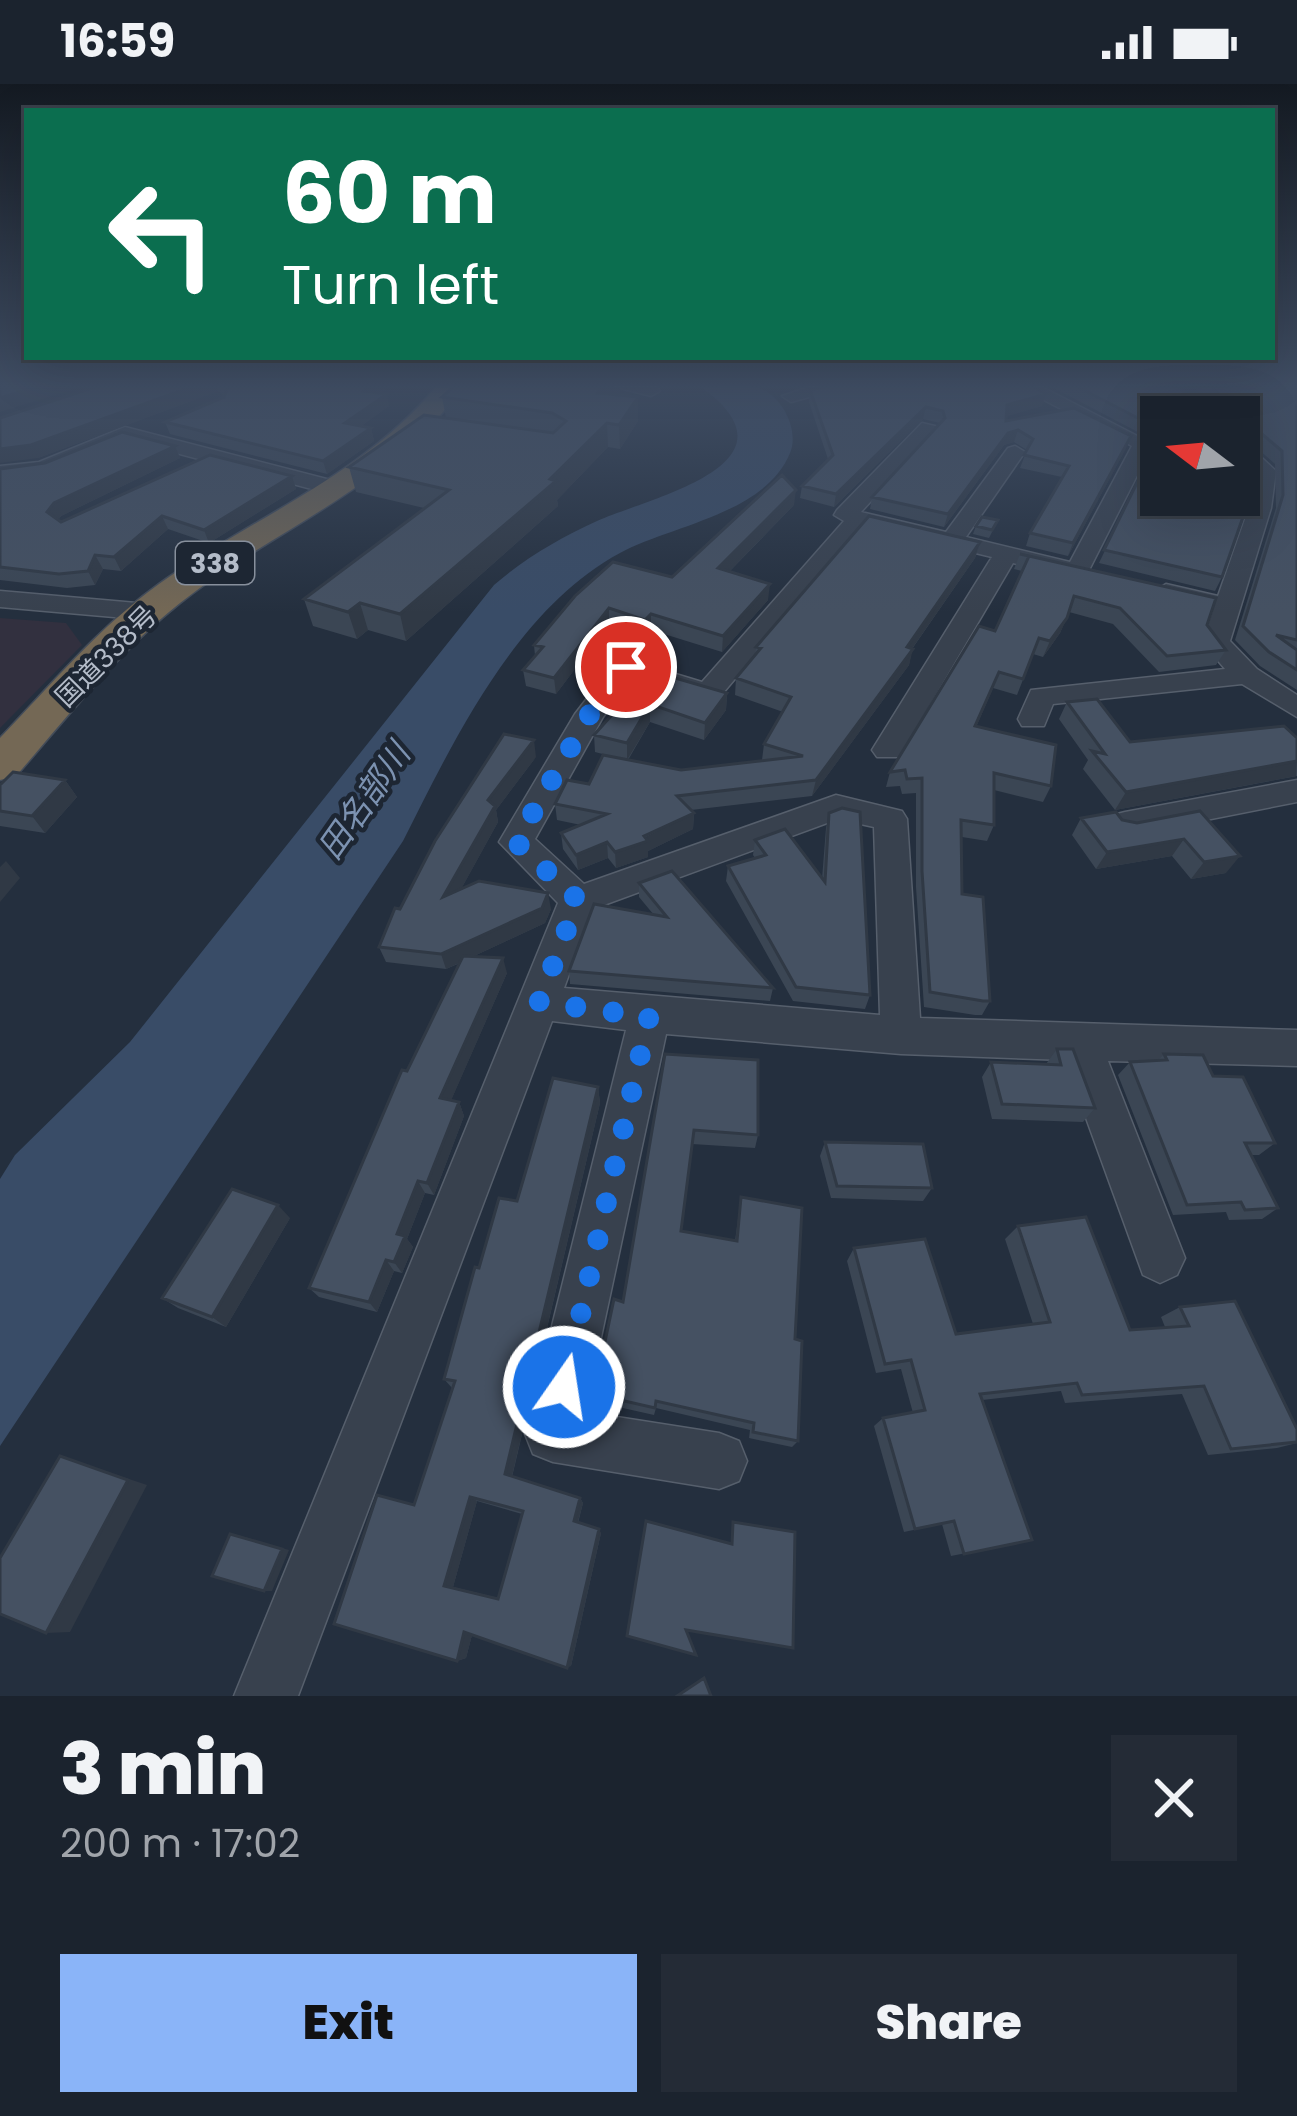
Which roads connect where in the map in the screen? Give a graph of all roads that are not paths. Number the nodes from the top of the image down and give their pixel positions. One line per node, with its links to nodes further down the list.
1 (58, 462): 8 (street)
2 (199, 462): 9 (street)
3 (379, 462): 9 (highway, 国道338号 / 338)
4 (895, 462): 12 (street)
5 (1009, 462): 13 (street)
6 (1135, 462): 14 (street)
7 (1260, 466): 10 (street)
8 (0, 472)
9 (338, 489): 18 (highway, 国道338号 / 338)
10 (1260, 508)
11 (1257, 516): 17 (street)
12 (859, 518): 13 (street); 26 (street)
13 (952, 540): 14 (street)
14 (1006, 554): 22 (street)
15 (1141, 586): 17 (street)
16 (0, 599): 18 (street)
17 (1227, 606): 19 (street)
18 (148, 612): 23 (highway, 国道338号 / 338)
19 (1247, 675): 20 (street); 21 (street)
20 (1297, 708)
21 (1033, 719)
22 (888, 750)
23 (0, 766)
24 (1297, 790): 25 (street)
25 (1125, 824)
26 (578, 900): 27 (street); 29 (street)
27 (539, 1002): 28 (street); 34 (street)
28 (649, 1017): 29 (street); 33 (street)
29 (901, 1036): 30 (street)
30 (1080, 1043): 31 (street); 32 (street)
31 (1297, 1048)
32 (1160, 1258)
33 (719, 1460)
34 (266, 1696)

